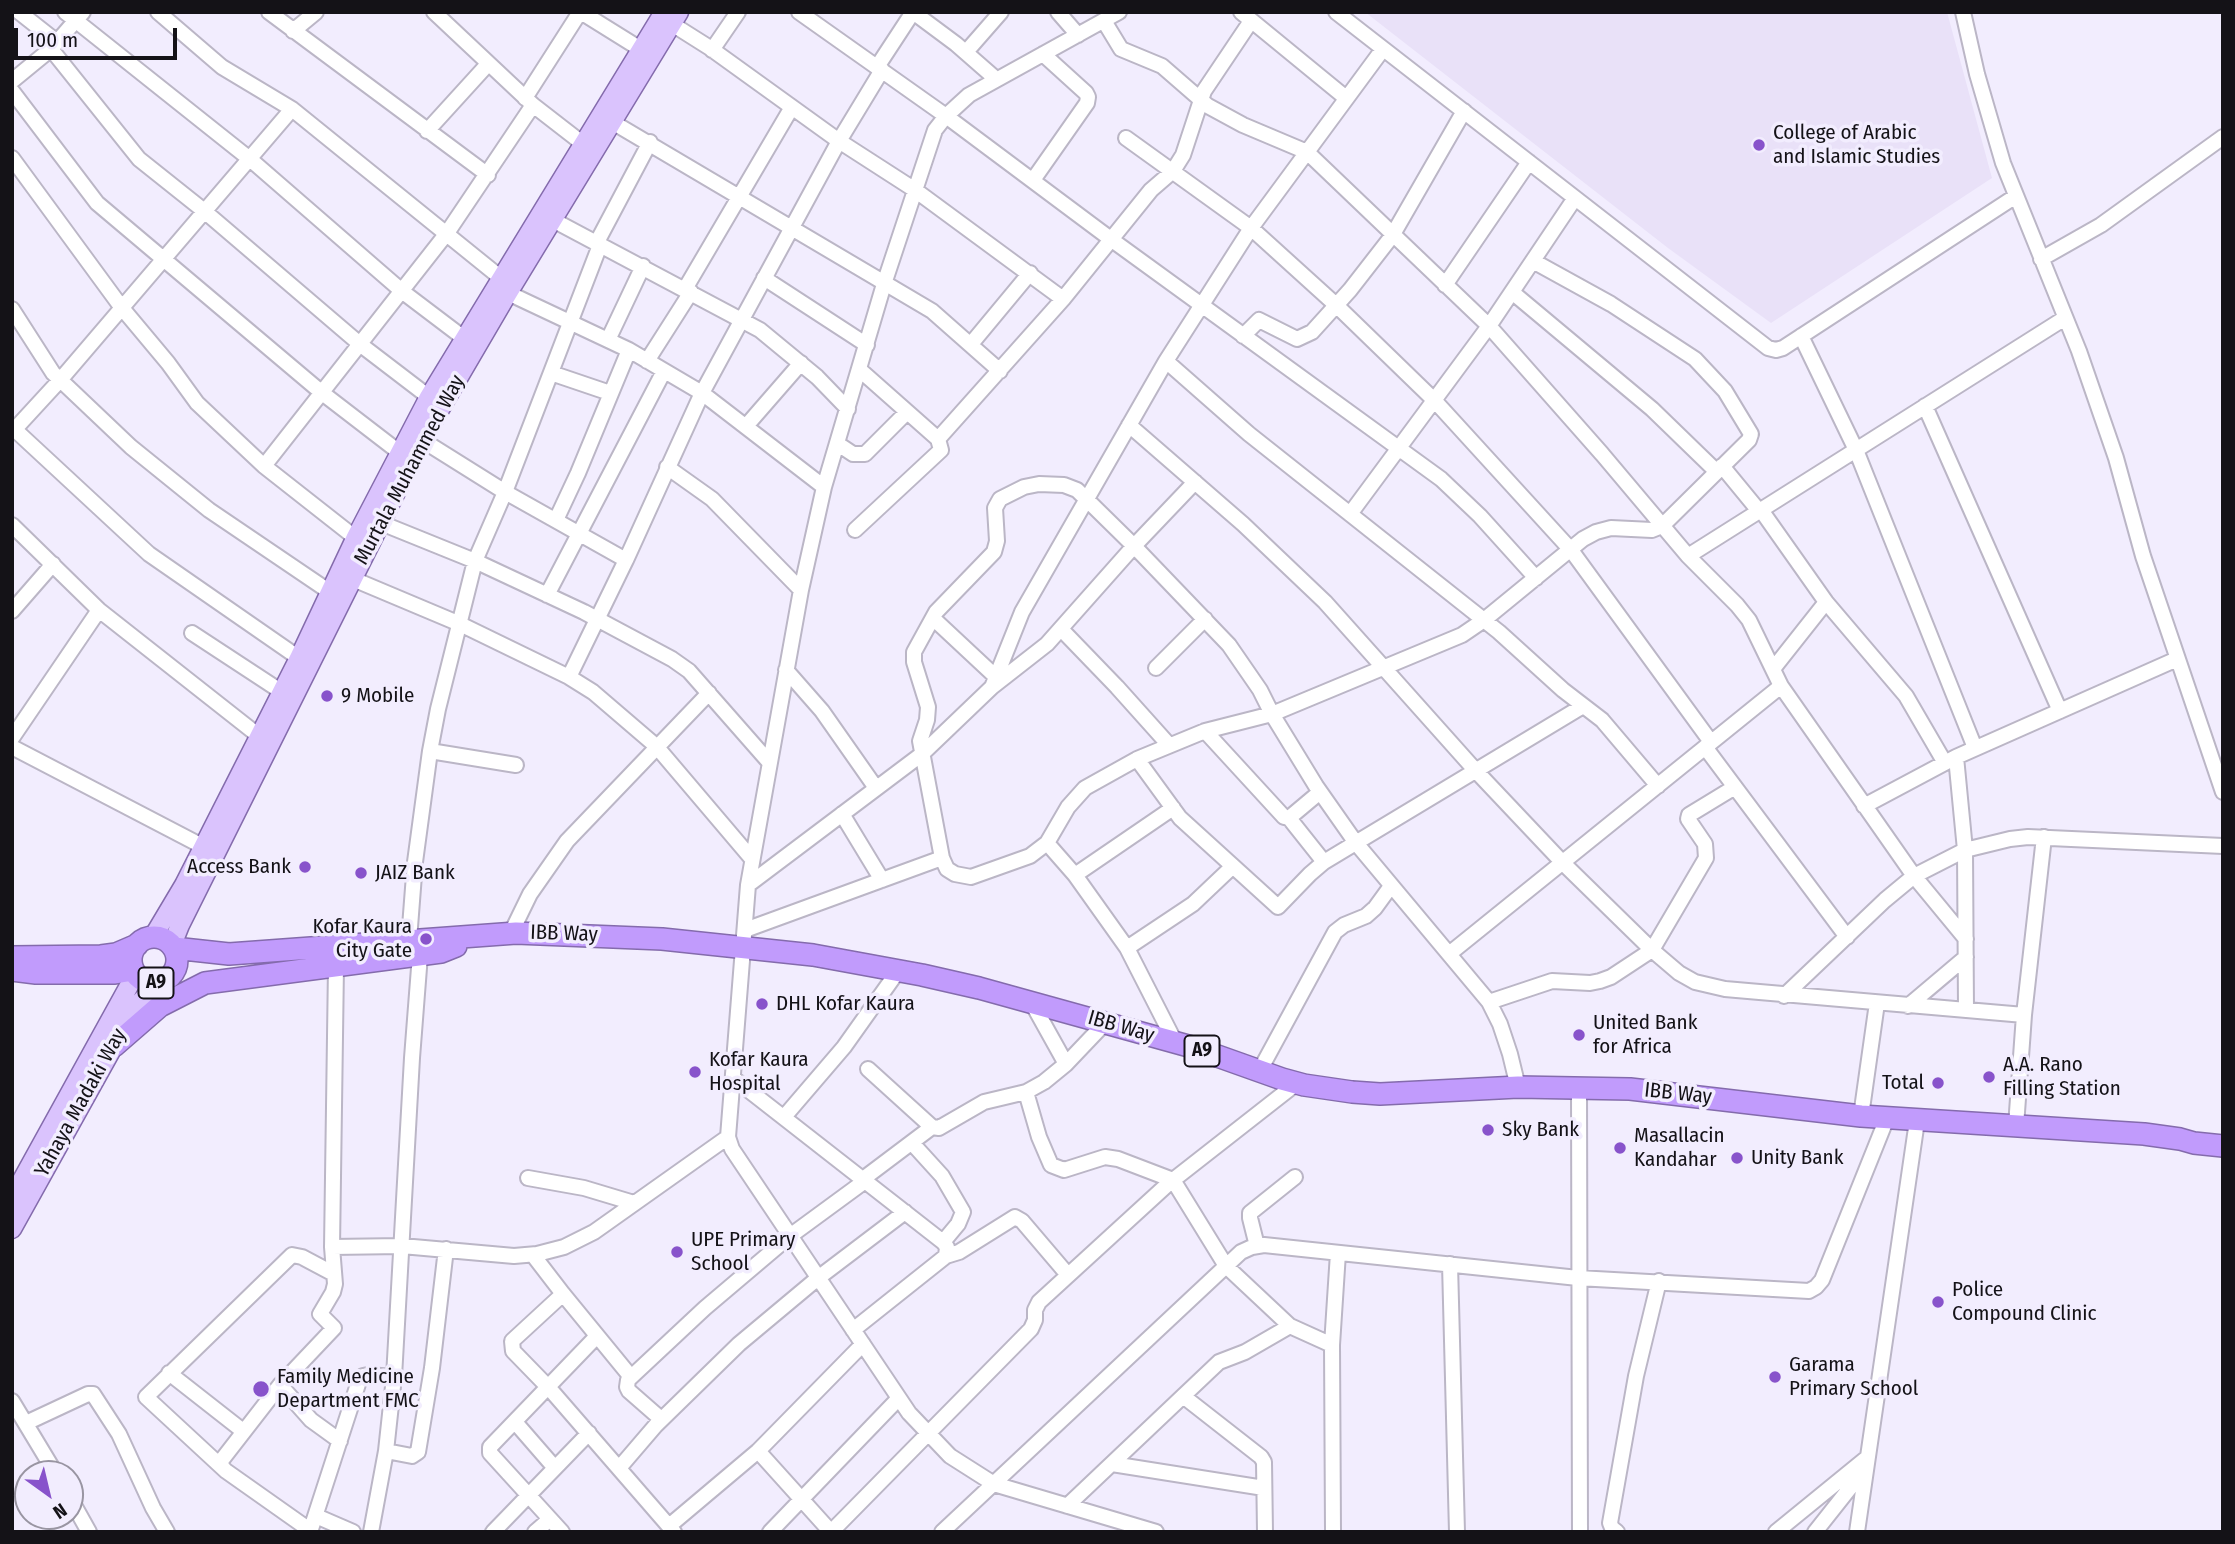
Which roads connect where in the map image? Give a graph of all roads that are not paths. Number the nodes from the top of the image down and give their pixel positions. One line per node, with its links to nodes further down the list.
1 (19, 12): 20 (street)
2 (158, 12): 35 (street)
3 (316, 12): 18 (street)
4 (434, 12): 26 (street)
5 (580, 12): 22 (street); 33 (street)
6 (738, 12): 23 (street)
7 (799, 12): 27 (street)
8 (913, 12): 24 (street); 27 (street)
9 (1001, 12): 24 (street)
10 (1058, 12): 19 (street)
11 (1336, 12): 21 (street)
12 (1963, 12): 53 (street)
13 (272, 13): 18 (street)
14 (74, 15): 20 (street); 47 (street)
15 (1114, 15): 19 (street); 32 (street)
16 (672, 16): 22 (main road, Murtala Muhammed Way); 23 (street); 38 (main road, Murtala Muhammed Way)
17 (1246, 17): 31 (street); 32 (street)
18 (293, 31): 39 (street)
19 (1078, 35): 25 (street)
20 (54, 46): 29 (street); 56 (street)
21 (1383, 49): 31 (street); 36 (street)
22 (642, 50): 44 (main road, Murtala Muhammed Way)
23 (712, 50): 34 (street)
24 (966, 52): 28 (street)
25 (1043, 54): 28 (street); 51 (street)
26 (488, 64): 33 (street); 39 (street)
27 (879, 69): 37 (street); 42 (street)
28 (996, 79): 37 (street)
29 (12, 81)
30 (12, 91): 64 (street)
31 (1346, 99): 45 (street)
32 (1201, 100): 45 (street); 49 (street)
33 (529, 101): 44 (street); 50 (street)
34 (792, 107): 42 (street); 54 (street)
35 (292, 109): 47 (street); 60 (street)
36 (1464, 111): 48 (street); 61 (street)
37 (946, 116): 51 (street); 52 (street)
38 (614, 123): 43 (street); 44 (main road, Murtala Muhammed Way)
39 (427, 131): 50 (street)
40 (2223, 137): 65 (street)
41 (1126, 138): 49 (street)
42 (839, 141): 52 (street); 58 (street)
43 (650, 142): 54 (street); 63 (street)
44 (589, 148): 57 (main road, Murtala Muhammed Way); 72 (main road, Murtala Muhammed Way)
45 (1307, 152): 59 (street); 61 (street)
46 (12, 158): 80 (street)
47 (251, 159): 56 (street); 74 (street)
48 (1529, 162): 55 (street); 71 (street)
49 (1172, 171): 59 (street); 62 (street)
50 (488, 175): 60 (street)
51 (1033, 180): 62 (street)
52 (915, 190): 68 (street); 70 (street)
53 (2016, 195): 65 (street); 86 (street)
54 (741, 197): 58 (street); 73 (street)
55 (1575, 198): 66 (street); 86 (street)
56 (203, 210): 64 (street); 90 (street)
57 (553, 220): 63 (street); 72 (main road, Murtala Muhammed Way)
58 (791, 228): 69 (street); 70 (street)
59 (1251, 228): 77 (street); 78 (street)
60 (447, 233): 72 (street); 74 (street)
61 (1392, 236): 71 (street); 78 (street)
62 (1112, 240): 76 (street); 77 (street)
63 (598, 245): 67 (street); 83 (street)
64 (163, 260): 80 (street); 101 (street)
65 (2041, 260): 81 (street)
66 (1533, 261): 75 (street); 120 (street)
67 (643, 267): 73 (street); 88 (street)
68 (1030, 273): 76 (street); 89 (street)
69 (764, 278): 82 (street); 91 (street)
70 (884, 284): 89 (street); 91 (street)
71 (1445, 285): 84 (street)
72 (505, 286): 83 (street); 87 (main road, Murtala Muhammed Way); 113 (main road, Murtala Muhammed Way)
73 (688, 290): 82 (street); 93 (street)
74 (403, 292): 87 (street); 90 (street)
75 (1512, 292): 84 (street); 120 (street)
76 (1063, 299): 98 (street)
77 (1201, 305): 85 (street); 94 (street)
78 (1336, 305): 85 (street); 105 (street)
79 (12, 309): 100 (street)
80 (122, 309): 100 (street); 118 (street)
81 (2065, 318): 106 (street); 156 (street)
82 (742, 320): 95 (street); 103 (street)
83 (570, 323): 88 (street); 99 (street)
84 (1489, 327): 105 (street); 130 (street)
85 (1243, 336): 115 (street)
86 (1801, 336): 116 (street)
87 (465, 339): 104 (main road, Murtala Muhammed Way)
88 (608, 340): 92 (street)
89 (971, 344): 98 (street)
90 (361, 345): 101 (street); 104 (street)
91 (867, 345): 96 (street)
92 (629, 350): 93 (street); 102 (street)
93 (647, 361): 97 (street)
94 (1166, 361): 110 (street); 126 (street)
95 (801, 363): 107 (street); 109 (street)
96 (860, 370): 107 (street); 108 (street)
97 (664, 371): 103 (street); 132 (street)
98 (1000, 371): 112 (street)
99 (551, 373): 102 (street); 123 (street)
100 (61, 379): 111 (street); 143 (street)
101 (321, 392): 117 (street); 118 (street)
102 (610, 393): 127 (street)
103 (702, 393): 109 (street); 119 (street)
104 (429, 397): 117 (main road, Murtala Muhammed Way)
105 (1434, 400): 115 (street); 135 (street)
106 (1925, 406): 116 (street); 167 (street)
107 (848, 409): 114 (street)
108 (907, 412): 112 (street); 114 (street)
109 (747, 425): 122 (street)
110 (1129, 425): 121 (street); 124 (street)
111 (13, 428): 155 (street)
112 (938, 439): 131 (street)
113 (422, 440): 123 (street); 128 (main road, Murtala Muhammed Way)
114 (838, 444): 122 (street)
115 (1399, 448): 126 (street); 140 (street)
116 (1857, 450): 125 (street); 176 (street)
117 (400, 452): 133 (main road, Murtala Muhammed Way)
118 (264, 466): 133 (street)
119 (667, 467): 137 (street); 142 (street)
120 (1720, 469): 125 (street); 130 (street)
121 (1195, 482): 134 (street); 157 (street)
122 (824, 487): 142 (street)
123 (505, 492): 127 (street); 138 (street)
124 (1086, 497): 134 (street); 150 (street); 162 (street)
125 (1760, 511): 136 (street); 145 (street)
126 (1350, 514): 151 (street)
127 (556, 520): 132 (street)
128 (381, 523): 133 (main road, Murtala Muhammed Way); 138 (street)
129 (12, 525): 139 (street)
130 (1662, 526): 135 (street); 136 (street)
131 (855, 530)
132 (580, 535): 137 (street); 144 (street)
133 (362, 543): 141 (main road, Murtala Muhammed Way); 143 (main road, Murtala Muhammed Way)
134 (1134, 546): 149 (street); 153 (street)
135 (1571, 550): 140 (street); 173 (street)
136 (1688, 556): 159 (street)
137 (626, 560): 148 (street)
138 (475, 561): 144 (street); 152 (street)
139 (53, 564): 146 (street); 147 (street)
140 (1536, 578): 151 (street)
141 (353, 579): 152 (street); 213 (main road, Murtala Muhammed Way)
142 (801, 590): 160 (street)
143 (330, 592): 155 (main road, Murtala Muhammed Way)
144 (547, 595): 148 (street)
145 (1826, 602): 159 (street); 180 (street)
146 (99, 610): 170 (street); 171 (street)
147 (12, 611)
148 (596, 618): 161 (street); 165 (street)
149 (1205, 618): 158 (street); 168 (street)
150 (932, 620): 162 (street); 178 (street)
151 (1484, 620): 157 (street); 166 (street)
152 (460, 624): 161 (street); 177 (street)
153 (1061, 629): 162 (street); 172 (street)
154 (192, 633): 164 (street)
155 (299, 658): 164 (main road, Murtala Muhammed Way)
156 (2177, 659): 167 (street); 188 (street)
157 (1384, 666): 168 (street); 183 (street)
158 (1156, 668)
159 (1773, 669): 163 (street)
160 (786, 670): 181 (street); 186 (street)
161 (569, 677): 174 (street)
162 (994, 682): 178 (street)
163 (1781, 686): 173 (street); 189 (street)
164 (282, 692): 170 (main road, Murtala Muhammed Way)
165 (709, 693): 174 (street); 181 (street)
166 (1583, 706): 183 (street); 184 (street)
167 (2060, 711): 176 (street)
168 (1272, 714): 169 (street); 187 (street)
169 (1205, 731): 172 (street); 192 (street)
170 (259, 736): 197 (main road, Murtala Muhammed Way)
171 (12, 738)
172 (1169, 745): 179 (street)
173 (1708, 745): 184 (street); 185 (street)
174 (656, 746): 200 (street); 209 (street)
175 (12, 747): 197 (street)
176 (1975, 748): 180 (street)
177 (430, 751): 182 (street); 214 (street)
178 (922, 754): 186 (street); 199 (street)
179 (1137, 759): 190 (street); 194 (street)
180 (1950, 760): 189 (street); 198 (street)
181 (769, 762): 200 (street)
182 (516, 765)
183 (1476, 771): 195 (street); 202 (street)
184 (1658, 786): 202 (street)
185 (1735, 787): 210 (street); 216 (street)
186 (876, 788): 191 (street)
187 (1320, 792): 192 (street); 195 (street)
188 (2223, 792)
189 (1864, 806): 205 (street)
190 (1172, 808): 203 (street); 204 (street)
191 (842, 814): 206 (street); 207 (street)
192 (1289, 818): 201 (street)
193 (2044, 837): 196 (street); 198 (street); 232 (street)
194 (1047, 843): 199 (street); 204 (street)
195 (1356, 843): 201 (street); 208 (street)
196 (2223, 846)
197 (204, 847): 213 (main road, Murtala Muhammed Way)
198 (1965, 850): 205 (street); 212 (street)
199 (942, 858): 206 (street)
200 (752, 859): 207 (street)
201 (1324, 862): 203 (street)
202 (1563, 863): 216 (street); 218 (street)
203 (1232, 867): 215 (street)
204 (1075, 875): 215 (street)
205 (1914, 876): 210 (street); 212 (street)
206 (882, 880): 211 (street)
207 (748, 885): 211 (street)
208 (1391, 886): 218 (street); 238 (street)
209 (512, 933): 211 (highway, IBB Way / A9); 214 (highway, IBB Way / A9)
210 (1847, 937): 226 (street)
211 (744, 939): 223 (highway, IBB Way / A9); 239 (street)
212 (1965, 939): 220 (street)
213 (159, 944): 217 (highway, IBB Way / A9); 219 (highway, A9); 224 (highway, A9); 225 (highway, A9)
214 (415, 947): 217 (highway, IBB Way / A9); 221 (highway); 264 (street)
215 (1127, 948): 234 (street)
216 (1652, 950): 226 (street); 227 (street)
217 (229, 954): 225 (highway, IBB Way / A9)
218 (1449, 954): 227 (street)
219 (12, 957)
220 (1966, 957): 230 (street); 231 (street)
221 (336, 966): 235 (highway); 266 (street)
222 (12, 970): 224 (highway, A9)
223 (898, 971): 228 (highway, IBB Way / A9); 245 (street)
224 (134, 972): 225 (highway, A9); 259 (main road, Yahaya Madaki Way)
225 (167, 977): 235 (main road, Yahaya Madaki Way)
226 (1784, 996): 229 (street)
227 (1489, 1002): 241 (street)
228 (1032, 1003): 233 (highway, IBB Way / A9); 236 (street)
229 (1877, 1003): 230 (street); 244 (street)
230 (1908, 1006): 231 (street)
231 (1966, 1010): 232 (street)
232 (2024, 1015): 248 (street)
233 (1105, 1023): 234 (highway, IBB Way / A9); 236 (street)
234 (1175, 1042): 238 (highway, IBB Way / A9)
235 (114, 1045): 259 (main road, Yahaya Madaki Way)
236 (1066, 1064): 243 (street)
237 (868, 1069): 249 (street)
238 (1260, 1070): 240 (highway, IBB Way / A9)
239 (733, 1078): 245 (street); 251 (street)
240 (1297, 1083): 241 (highway, IBB Way / A9); 258 (street)
241 (1518, 1087): 242 (highway, IBB Way / A9)
242 (1579, 1089): 244 (highway, IBB Way / A9); 276 (street)
243 (1026, 1091): 249 (street); 258 (street)
244 (1861, 1116): 246 (highway, IBB Way / A9)
245 (784, 1117): 257 (street)
246 (1887, 1118): 247 (highway, IBB Way / A9); 277 (street)
247 (1917, 1121): 248 (highway, IBB Way / A9); 301 (street)
248 (2016, 1126): 252 (highway, IBB Way / A9)
249 (932, 1128): 253 (street)
250 (2223, 1135): 252 (highway, A9)
251 (728, 1137): 260 (street); 263 (street)
252 (2180, 1139): 254 (highway, A9)
253 (912, 1143): 257 (street); 268 (street)
254 (2223, 1146)
255 (1295, 1177): 265 (street)
256 (528, 1178): 260 (street)
257 (864, 1180): 261 (street); 263 (street)
258 (1173, 1180): 272 (street); 274 (street)
259 (18, 1203): 262 (main road, Yahaya Madaki Way)
260 (634, 1203): 270 (street)
261 (905, 1212): 268 (street); 275 (street)
262 (12, 1228)
263 (790, 1236): 275 (street); 286 (street)
264 (402, 1246): 266 (street); 267 (street); 285 (street)
265 (1257, 1246): 269 (street); 272 (street)
266 (332, 1247): 273 (street)
267 (446, 1249): 270 (street); 299 (street)
268 (944, 1249): 274 (street); 280 (street)
269 (1338, 1252): 271 (street); 283 (street)
270 (533, 1255): 278 (street)
271 (1450, 1264): 276 (street); 328 (street)
272 (1226, 1266): 279 (street); 307 (street)
273 (334, 1275): 284 (street); 287 (street)
274 (1068, 1275): 297 (street)
275 (818, 1278): 280 (street); 292 (street)
276 (1578, 1278): 277 (street); 329 (street)
277 (1659, 1281): 330 (street)
278 (562, 1294): 281 (street); 288 (street)
279 (1290, 1326): 283 (street); 289 (street)
280 (853, 1329): 282 (street)
281 (597, 1336): 286 (street); 288 (street)
282 (863, 1344): 290 (street); 300 (street)
283 (1332, 1345): 327 (street)
284 (170, 1373): 295 (street); 304 (street)
285 (394, 1377): 298 (street); 299 (street)
286 (631, 1377): 292 (street)
287 (280, 1385): 295 (street); 298 (street)
288 (549, 1388): 293 (street); 296 (street)
289 (1183, 1396): 303 (street); 308 (street)
290 (899, 1398): 297 (street); 310 (street)
291 (12, 1401): 294 (street)
292 (661, 1419): 306 (street)
293 (515, 1422): 305 (street); 309 (street)
294 (26, 1423): 302 (street); 315 (street)
295 (243, 1431): 304 (street)
296 (589, 1433): 305 (street); 306 (street)
297 (928, 1433): 307 (street); 323 (street)
298 (340, 1441): 312 (street)
299 (386, 1451): 318 (street)
300 (758, 1451): 310 (street); 314 (street)
301 (1868, 1457): 331 (street); 332 (street); 333 (street)
302 (48, 1460)
303 (1112, 1464): 308 (street); 311 (street)
304 (222, 1466): 316 (street)
305 (555, 1468): 309 (street)
306 (620, 1468): 314 (street)
307 (994, 1484): 311 (street); 324 (street)
308 (1264, 1488): 326 (street)
309 (529, 1496): 313 (street); 319 (street)
310 (802, 1498): 322 (street); 323 (street)
311 (1067, 1506): 325 (street)
312 (316, 1516): 316 (street); 317 (street)
313 (550, 1519): 320 (street); 321 (street)
314 (671, 1529)
315 (167, 1532)
316 (310, 1532)
317 (353, 1532)
318 (371, 1532)
319 (493, 1532)
320 (535, 1532)
321 (562, 1532)
322 (770, 1532)
323 (831, 1532)
324 (942, 1532)
325 (1156, 1532)
326 (1265, 1532)
327 (1333, 1532)
328 (1457, 1532)
329 (1580, 1532)
330 (1617, 1532)
331 (1776, 1532)
332 (1815, 1532)
333 (1857, 1532)

